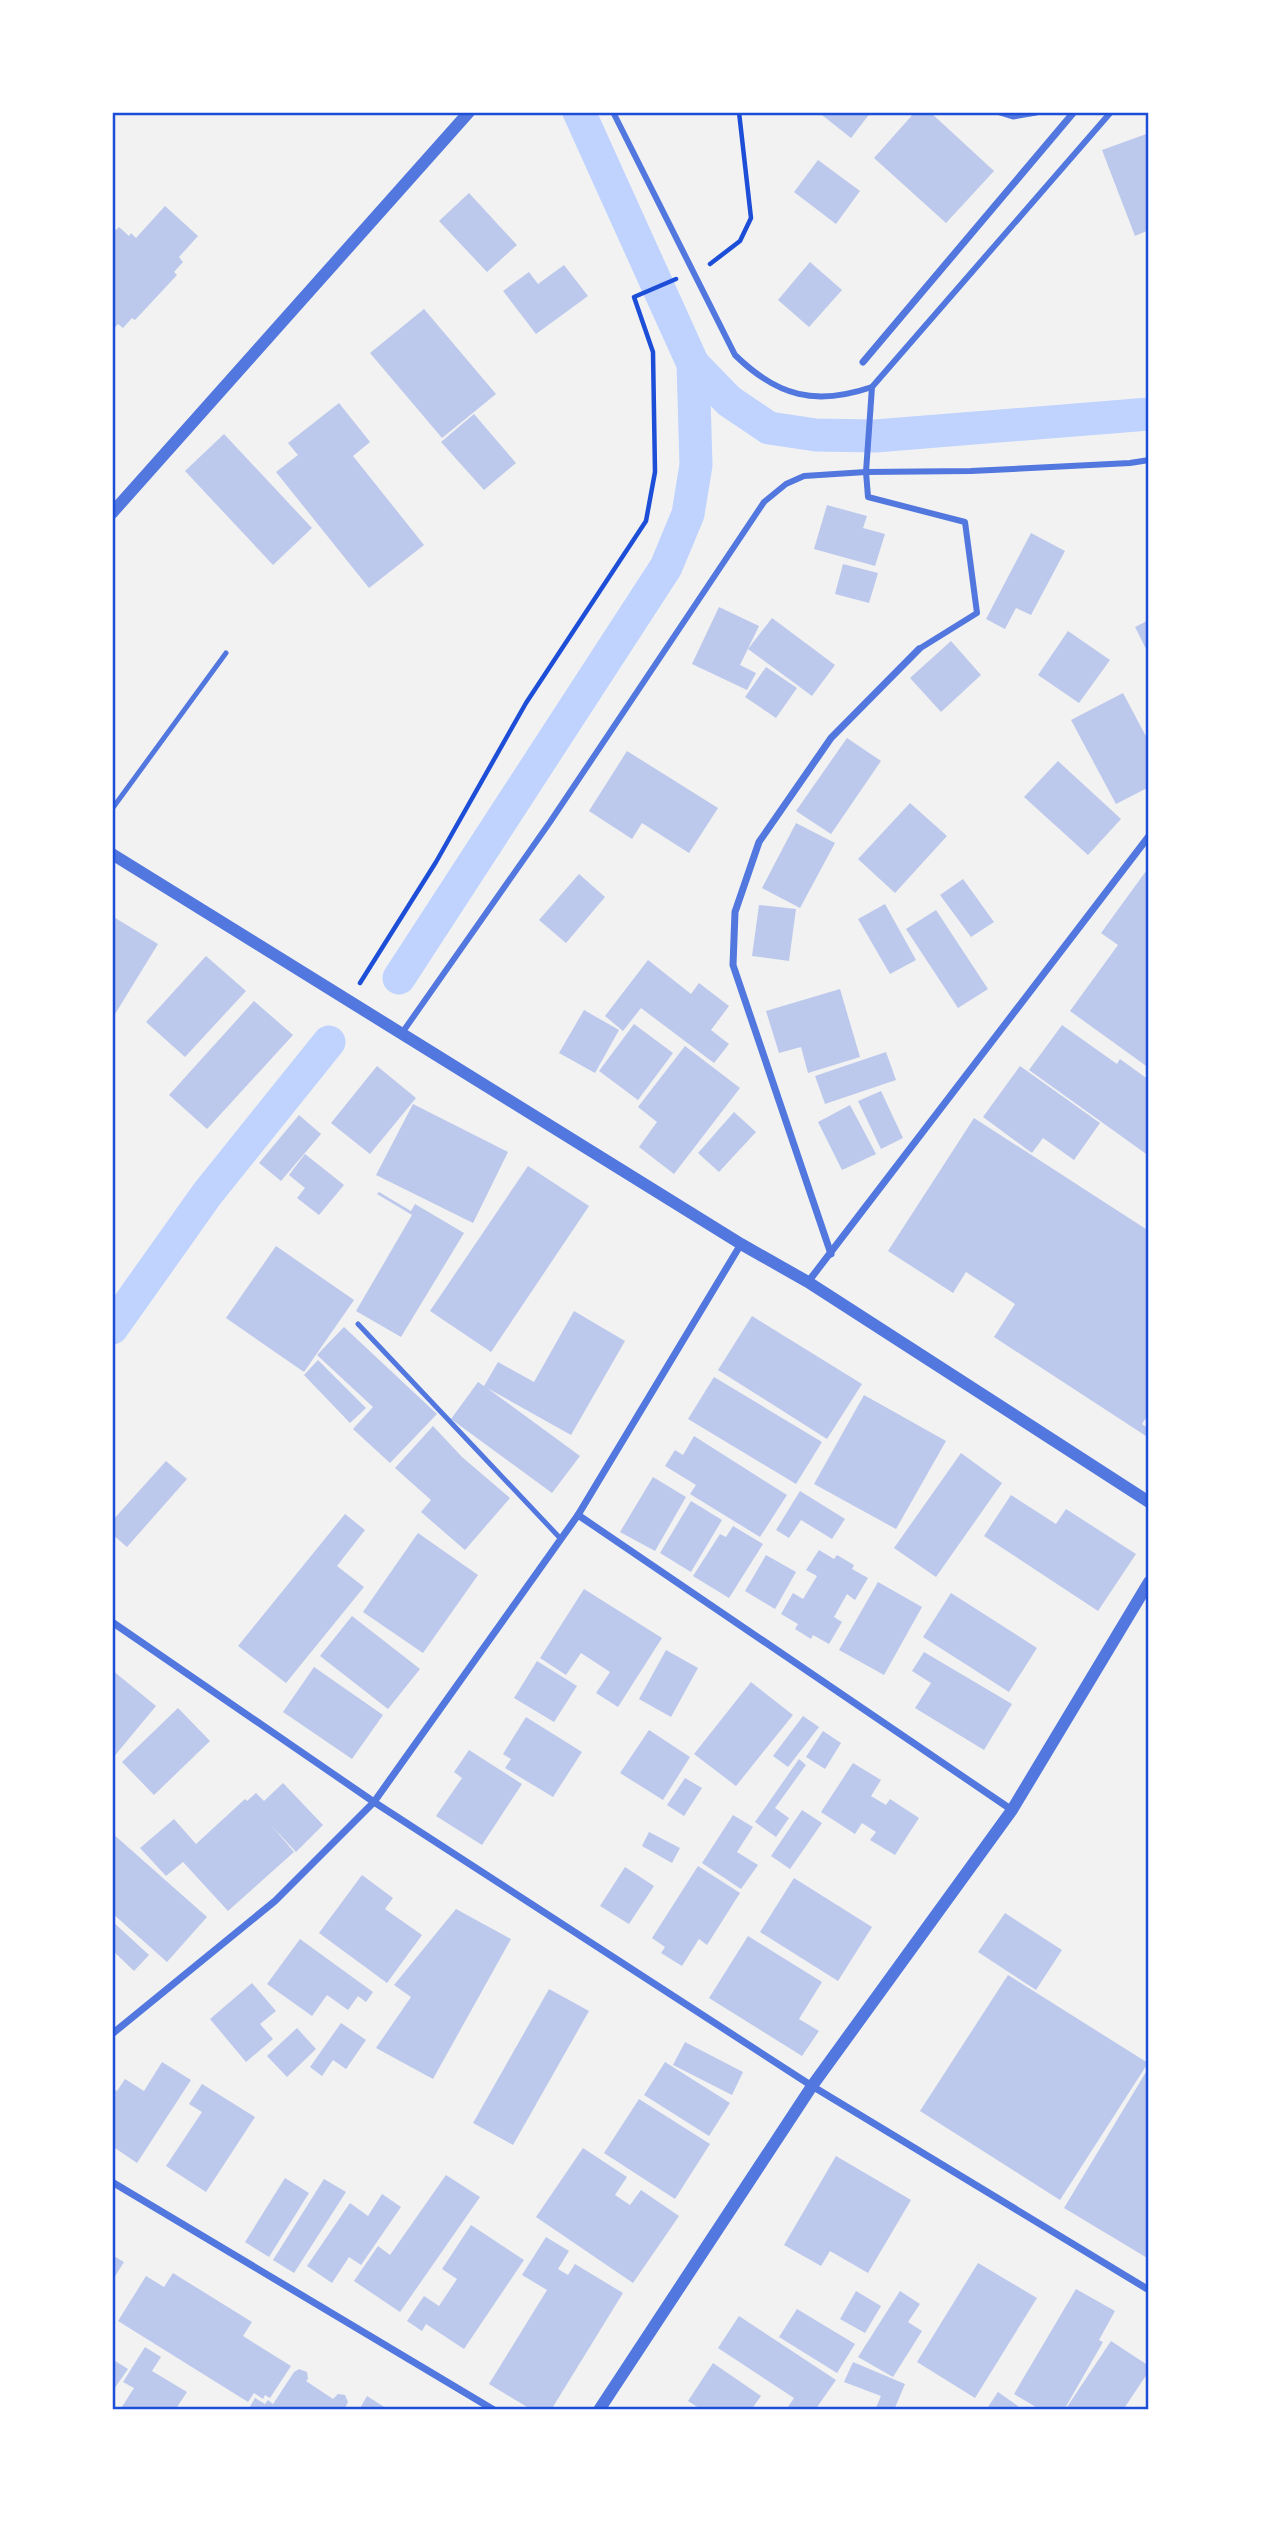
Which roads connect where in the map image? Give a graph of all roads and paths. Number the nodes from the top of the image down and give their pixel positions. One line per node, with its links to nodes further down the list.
1 (469, 112): 13 (street)
2 (613, 112): 8 (street)
3 (739, 112): 8 (path)
4 (1000, 112): 5 (street)
5 (1036, 112)
6 (1074, 112): 9 (street)
7 (1111, 112): 10 (street)
8 (693, 273): 10 (street); 19 (path)
9 (863, 362)
10 (873, 387): 12 (street)
11 (1149, 460): 12 (street)
12 (866, 472): 14 (street); 20 (street)
13 (112, 513)
14 (919, 649): 22 (street)
15 (226, 653): 16 (lane)
16 (112, 809)
17 (1149, 836): 22 (street)
18 (112, 854): 19 (street)
19 (349, 1000): 20 (street)
20 (402, 1033): 21 (street)
21 (741, 1244): 23 (street); 26 (street)
22 (831, 1254): 23 (street)
23 (808, 1282): 25 (street)
24 (358, 1324): 27 (lane)
25 (1149, 1502)
26 (578, 1515): 27 (street); 31 (street)
27 (560, 1538): 30 (street)
28 (1149, 1583): 31 (street)
29 (112, 1622): 30 (street)
30 (374, 1802): 32 (street); 33 (street)
31 (1012, 1810): 33 (street)
32 (112, 2034)
33 (813, 2086): 35 (street); 37 (street)
34 (112, 2182): 36 (street)
35 (1149, 2290)
36 (494, 2410)
37 (599, 2410)

